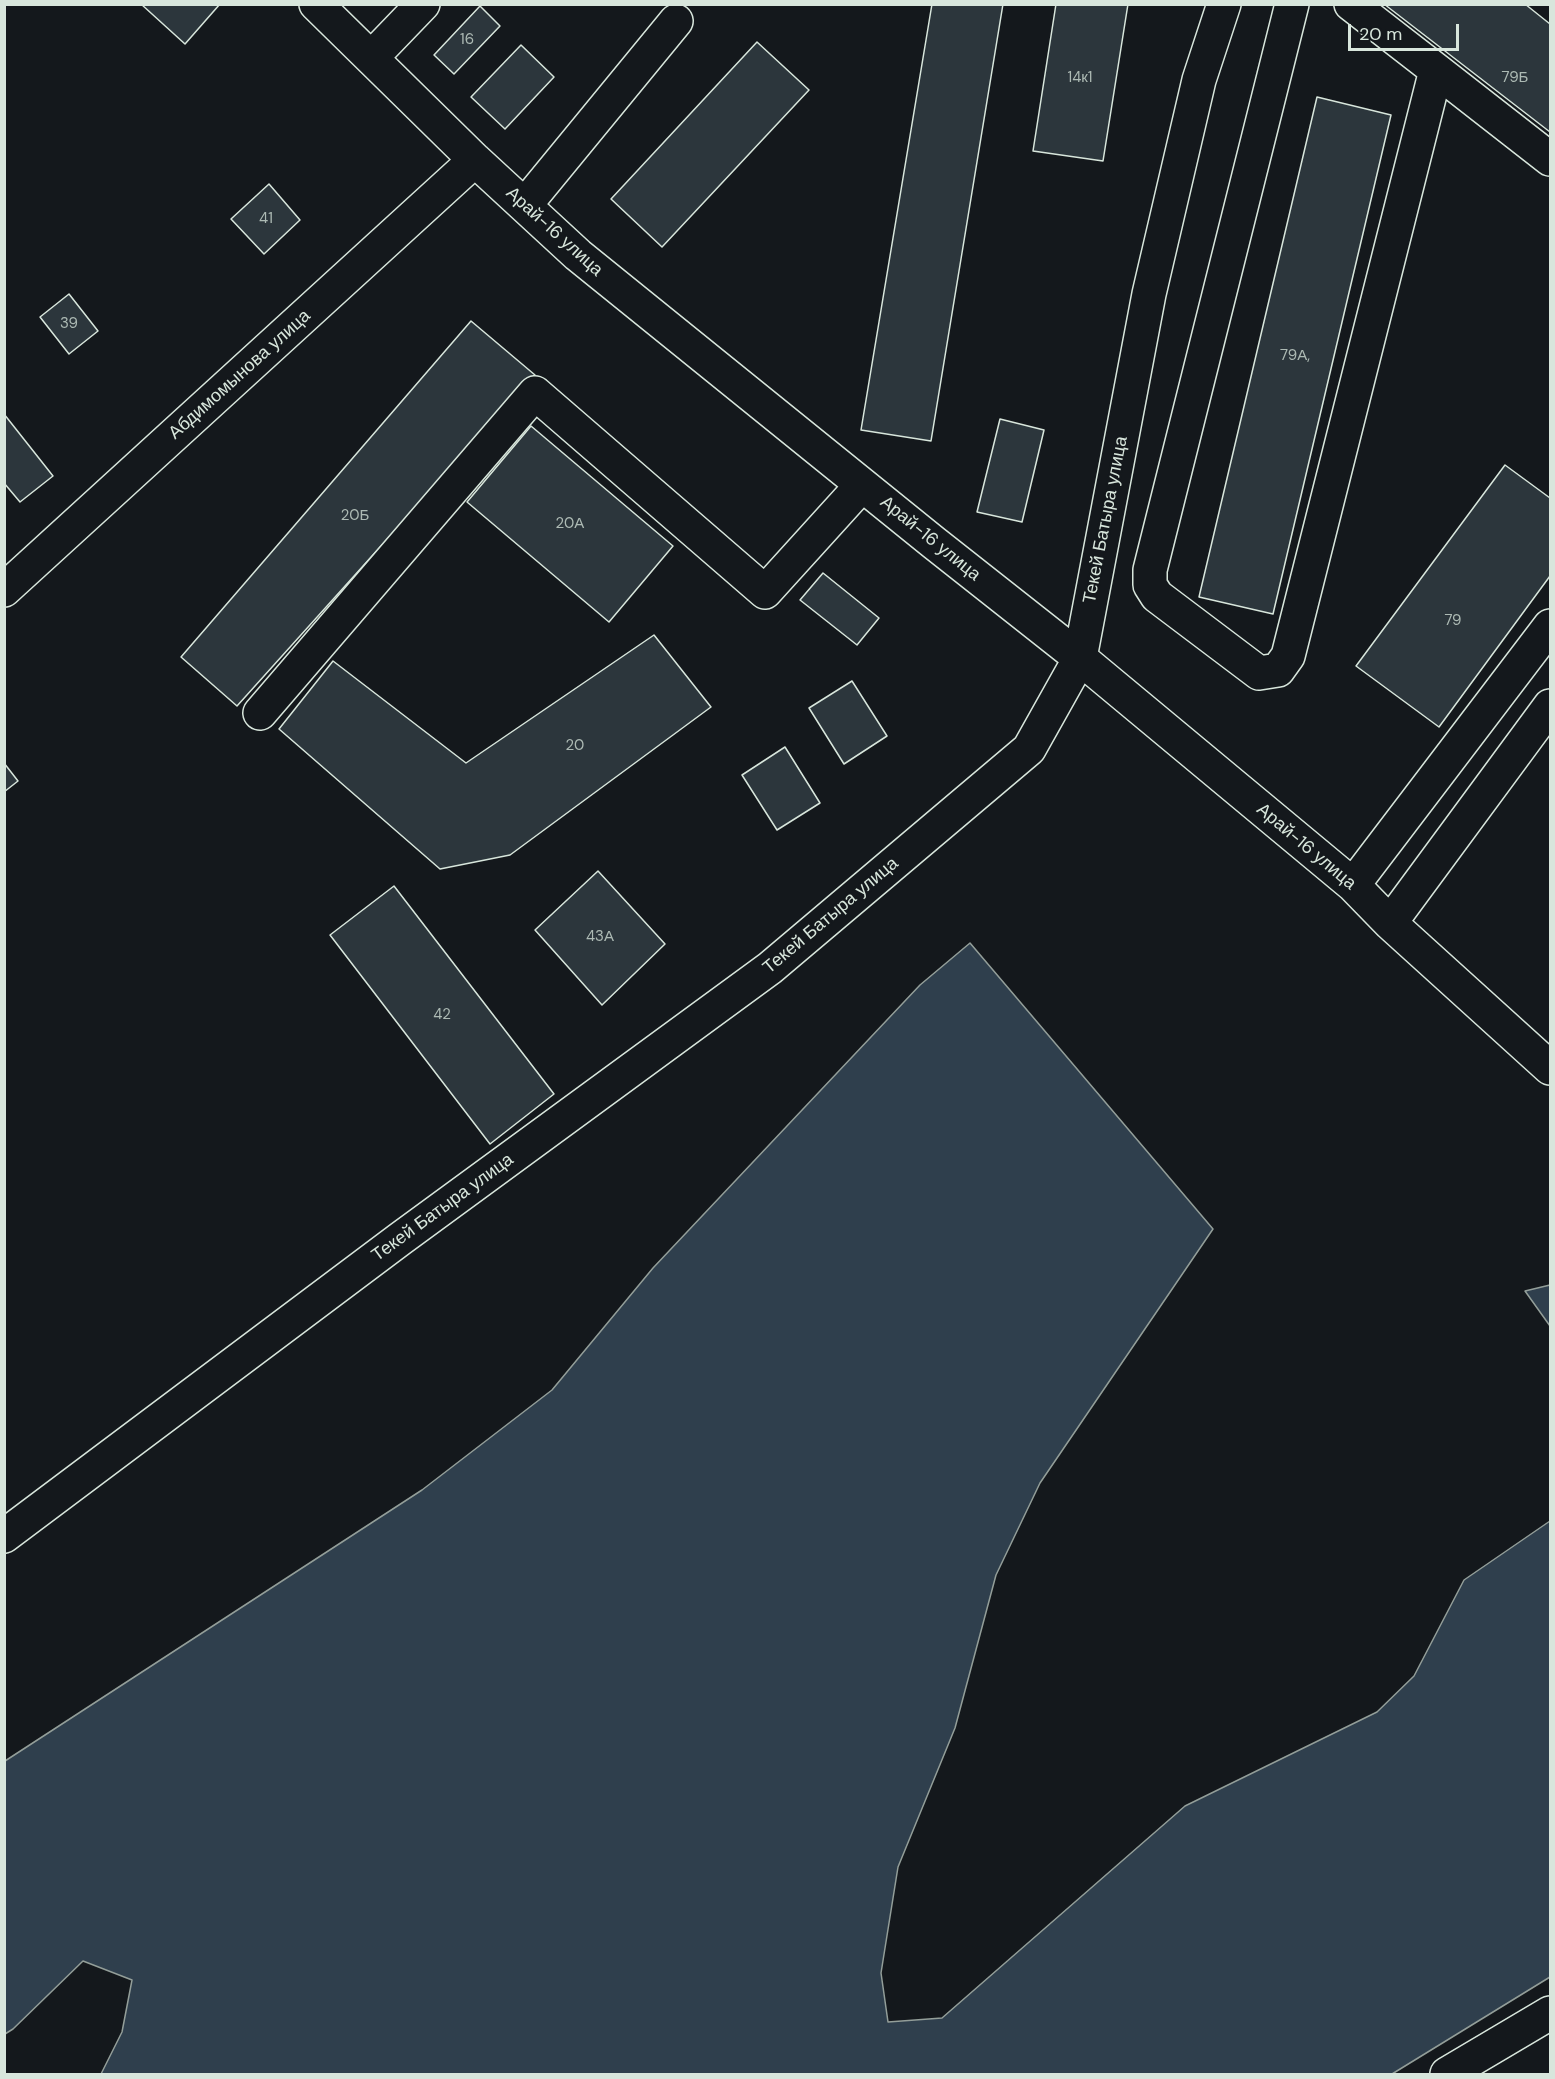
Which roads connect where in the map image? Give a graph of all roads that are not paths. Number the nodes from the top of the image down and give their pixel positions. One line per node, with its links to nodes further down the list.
1 (316, 4): 7 (street, Арай-16 улица)
2 (423, 4): 7 (street)
3 (1224, 4): 15 (street, Текей Батыра улица)
4 (1292, 4): 8 (street)
5 (1351, 4): 8 (street)
6 (676, 21): 11 (street)
7 (372, 57): 10 (street, Арай-16 улица)
8 (1436, 70): 9 (street)
9 (1551, 159)
10 (475, 160): 11 (street, Арай-16 улица); 13 (street, Абдимомынова улица)
11 (525, 206): 12 (street, Арай-16 улица)
12 (862, 485): 15 (street, Арай-16 улица); 17 (street)
13 (4, 590)
14 (1551, 626): 18 (street)
15 (1080, 657): 18 (street, Арай-16 улица); 21 (street, Текей Батыра улица)
16 (1551, 706): 19 (street)
17 (260, 713)
18 (1353, 885): 19 (street, Арай-16 улица)
19 (1390, 923): 20 (street, Арай-16 улица)
20 (1551, 1068)
21 (4, 1536)
22 (1551, 2013): 23 (street)
23 (1447, 2074)

